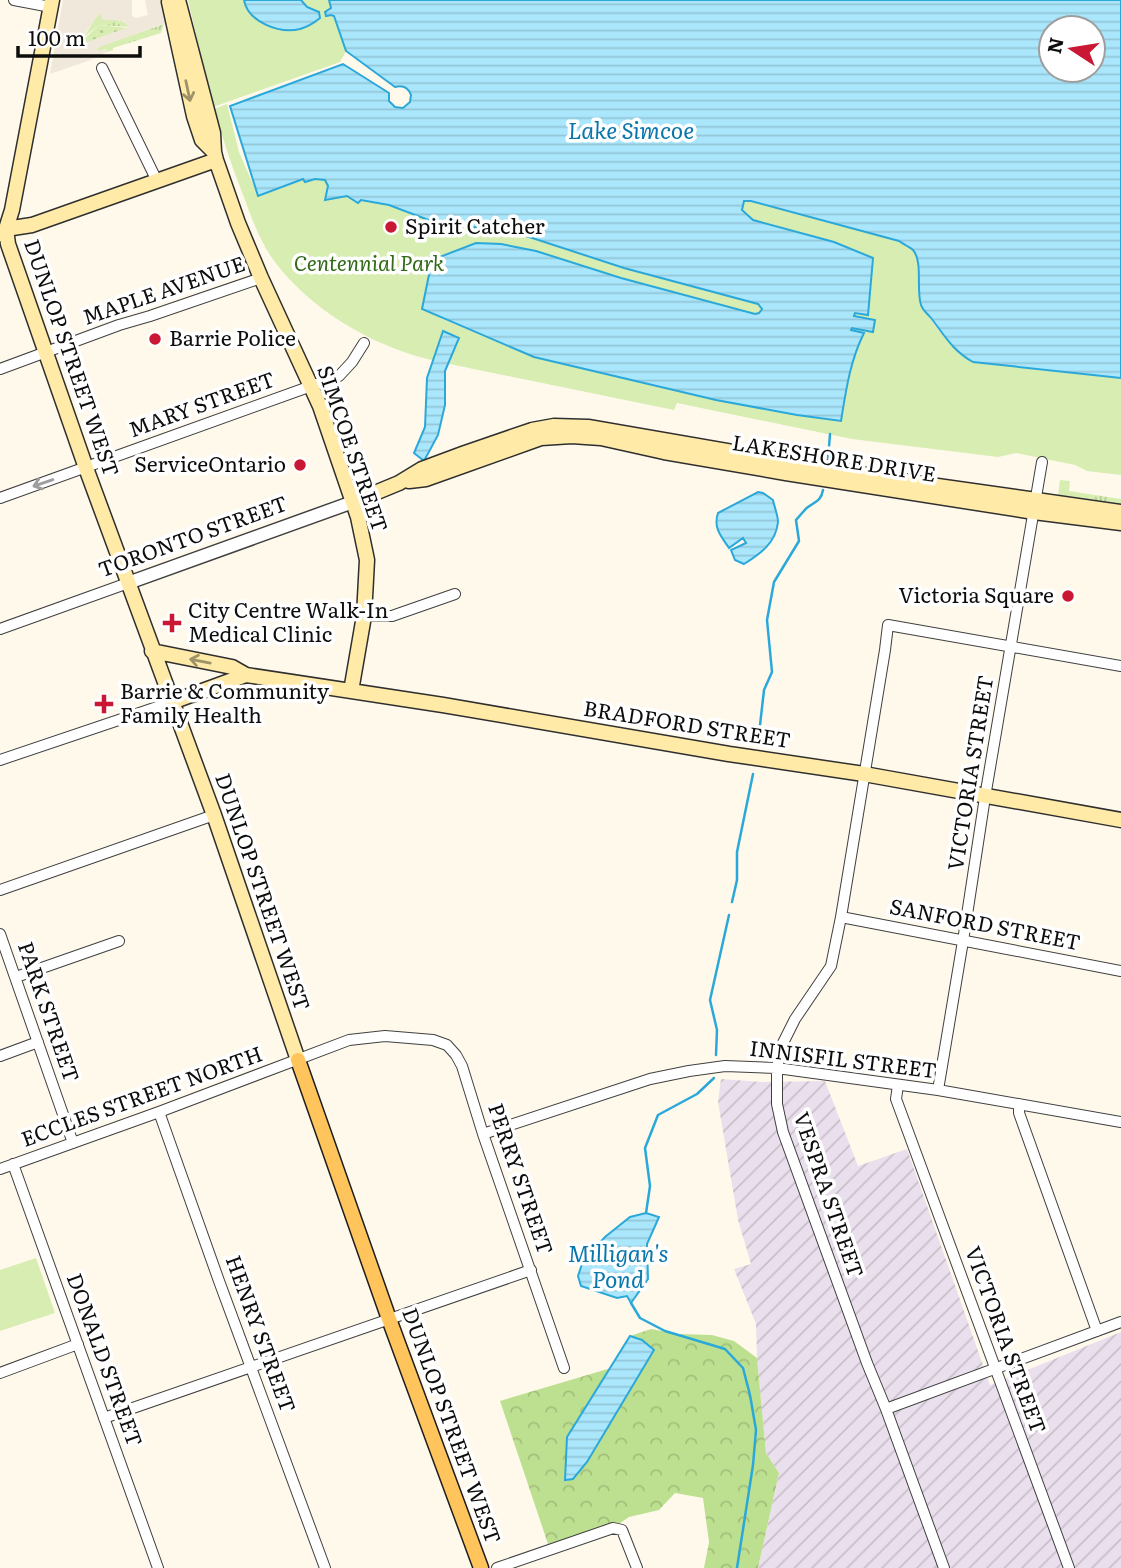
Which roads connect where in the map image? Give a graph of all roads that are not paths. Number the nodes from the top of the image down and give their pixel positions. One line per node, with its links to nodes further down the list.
1 (14, 0): 4 (street)
2 (168, 0): 6 (main road, SIMCOE STREET, one-way to 6)
3 (178, 0): 6 (main road, SIMCOE STREET)
4 (52, 4): 8 (main road)
5 (102, 68): 7 (street)
6 (215, 156): 7 (main road); 9 (main road, SIMCOE STREET)
7 (157, 181): 8 (main road)
8 (2, 228): 11 (main road, DUNLOP STREET WEST)
9 (261, 278): 11 (street, MAPLE AVENUE); 13 (main road, SIMCOE STREET)
10 (364, 343): 13 (street, MARY STREET)
11 (46, 351): 12 (street, MAPLE AVENUE); 16 (main road, DUNLOP STREET WEST)
12 (0, 369)
13 (311, 386): 16 (street, MARY STREET); 18 (main road, SIMCOE STREET)
14 (542, 433): 18 (main road, TORONTO STREET); 19 (main road, LAKESHORE DRIVE); 19 (main road)
15 (1042, 463): 19 (street, VICTORIA STREET)
16 (86, 468): 17 (street, MARY STREET, one-way to 17); 22 (main road, DUNLOP STREET WEST)
17 (0, 498)
18 (354, 502): 22 (street, TORONTO STREET); 24 (main road, SIMCOE STREET)
19 (1035, 506): 20 (main road); 21 (main road, LAKESHORE DRIVE); 26 (street, VICTORIA STREET)
20 (1121, 512)
21 (1121, 523)
22 (128, 583): 25 (street, TORONTO STREET); 27 (main road, DUNLOP STREET WEST)
23 (455, 594): 24 (street)
24 (364, 616): 30 (main road, SIMCOE STREET)
25 (0, 629)
26 (1011, 648): 28 (street); 33 (street, VESPRA STREET); 34 (street, VICTORIA STREET)
27 (152, 651): 29 (main road, BRADFORD STREET, one-way to 27); 31 (main road, DUNLOP STREET WEST)
28 (1121, 666)
29 (246, 674): 30 (main road, BRADFORD STREET); 31 (main road)
30 (351, 691): 33 (main road, BRADFORD STREET)
31 (172, 702): 32 (street); 35 (main road, DUNLOP STREET WEST)
32 (0, 760)
33 (864, 774): 34 (main road, BRADFORD STREET); 38 (street, VESPRA STREET)
34 (985, 797): 36 (main road, BRADFORD STREET); 41 (street, VICTORIA STREET)
35 (214, 815): 37 (street); 47 (main road, DUNLOP STREET WEST)
36 (1121, 820)
37 (0, 890)
38 (841, 917): 41 (street, SANFORD STREET); 48 (street, VESPRA STREET)
39 (0, 934): 43 (street, PARK STREET)
40 (119, 941): 43 (street)
41 (963, 941): 42 (street, SANFORD STREET); 50 (street, VICTORIA STREET)
42 (1121, 971)
43 (16, 976): 44 (street, PARK STREET)
44 (38, 1042): 46 (street); 55 (street, PARK STREET)
45 (447, 1045): 47 (street, ECCLES STREET NORTH); 54 (street, PERRY STREET)
46 (0, 1056)
47 (298, 1060): 52 (street, ECCLES STREET NORTH); 59 (main road, DUNLOP STREET WEST)
48 (777, 1068): 49 (street, INNISFIL STREET); 54 (street, INNISFIL STREET); 67 (street, VESPRA STREET)
49 (898, 1085): 50 (street, INNISFIL STREET); 65 (street, VICTORIA STREET)
50 (938, 1090): 51 (street, INNISFIL STREET)
51 (1019, 1104): 53 (street, INNISFIL STREET); 61 (street)
52 (159, 1112): 55 (street, ECCLES STREET NORTH); 63 (street, HENRY STREET)
53 (1121, 1122)
54 (483, 1134): 58 (street, PERRY STREET)
55 (73, 1143): 56 (street, ECCLES STREET NORTH)
56 (13, 1164): 57 (street, ECCLES STREET NORTH); 62 (street, DONALD STREET)
57 (0, 1169)
58 (531, 1270): 59 (street); 64 (street, PERRY STREET)
59 (389, 1319): 63 (street); 71 (main road, DUNLOP STREET WEST)
60 (1121, 1322): 61 (street)
61 (1097, 1331): 65 (street)
62 (79, 1344): 66 (street); 68 (street, DONALD STREET)
63 (251, 1366): 68 (street); 70 (street, HENRY STREET)
64 (564, 1368)
65 (995, 1368): 67 (street); 75 (street, VICTORIA STREET)
66 (0, 1373)
67 (886, 1409): 74 (street, VESPRA STREET)
68 (104, 1418): 69 (street, DONALD STREET)
69 (158, 1568)
70 (325, 1568)
71 (481, 1568)
72 (497, 1568): 73 (street)
73 (637, 1568)
74 (944, 1568)
75 (1069, 1568)

